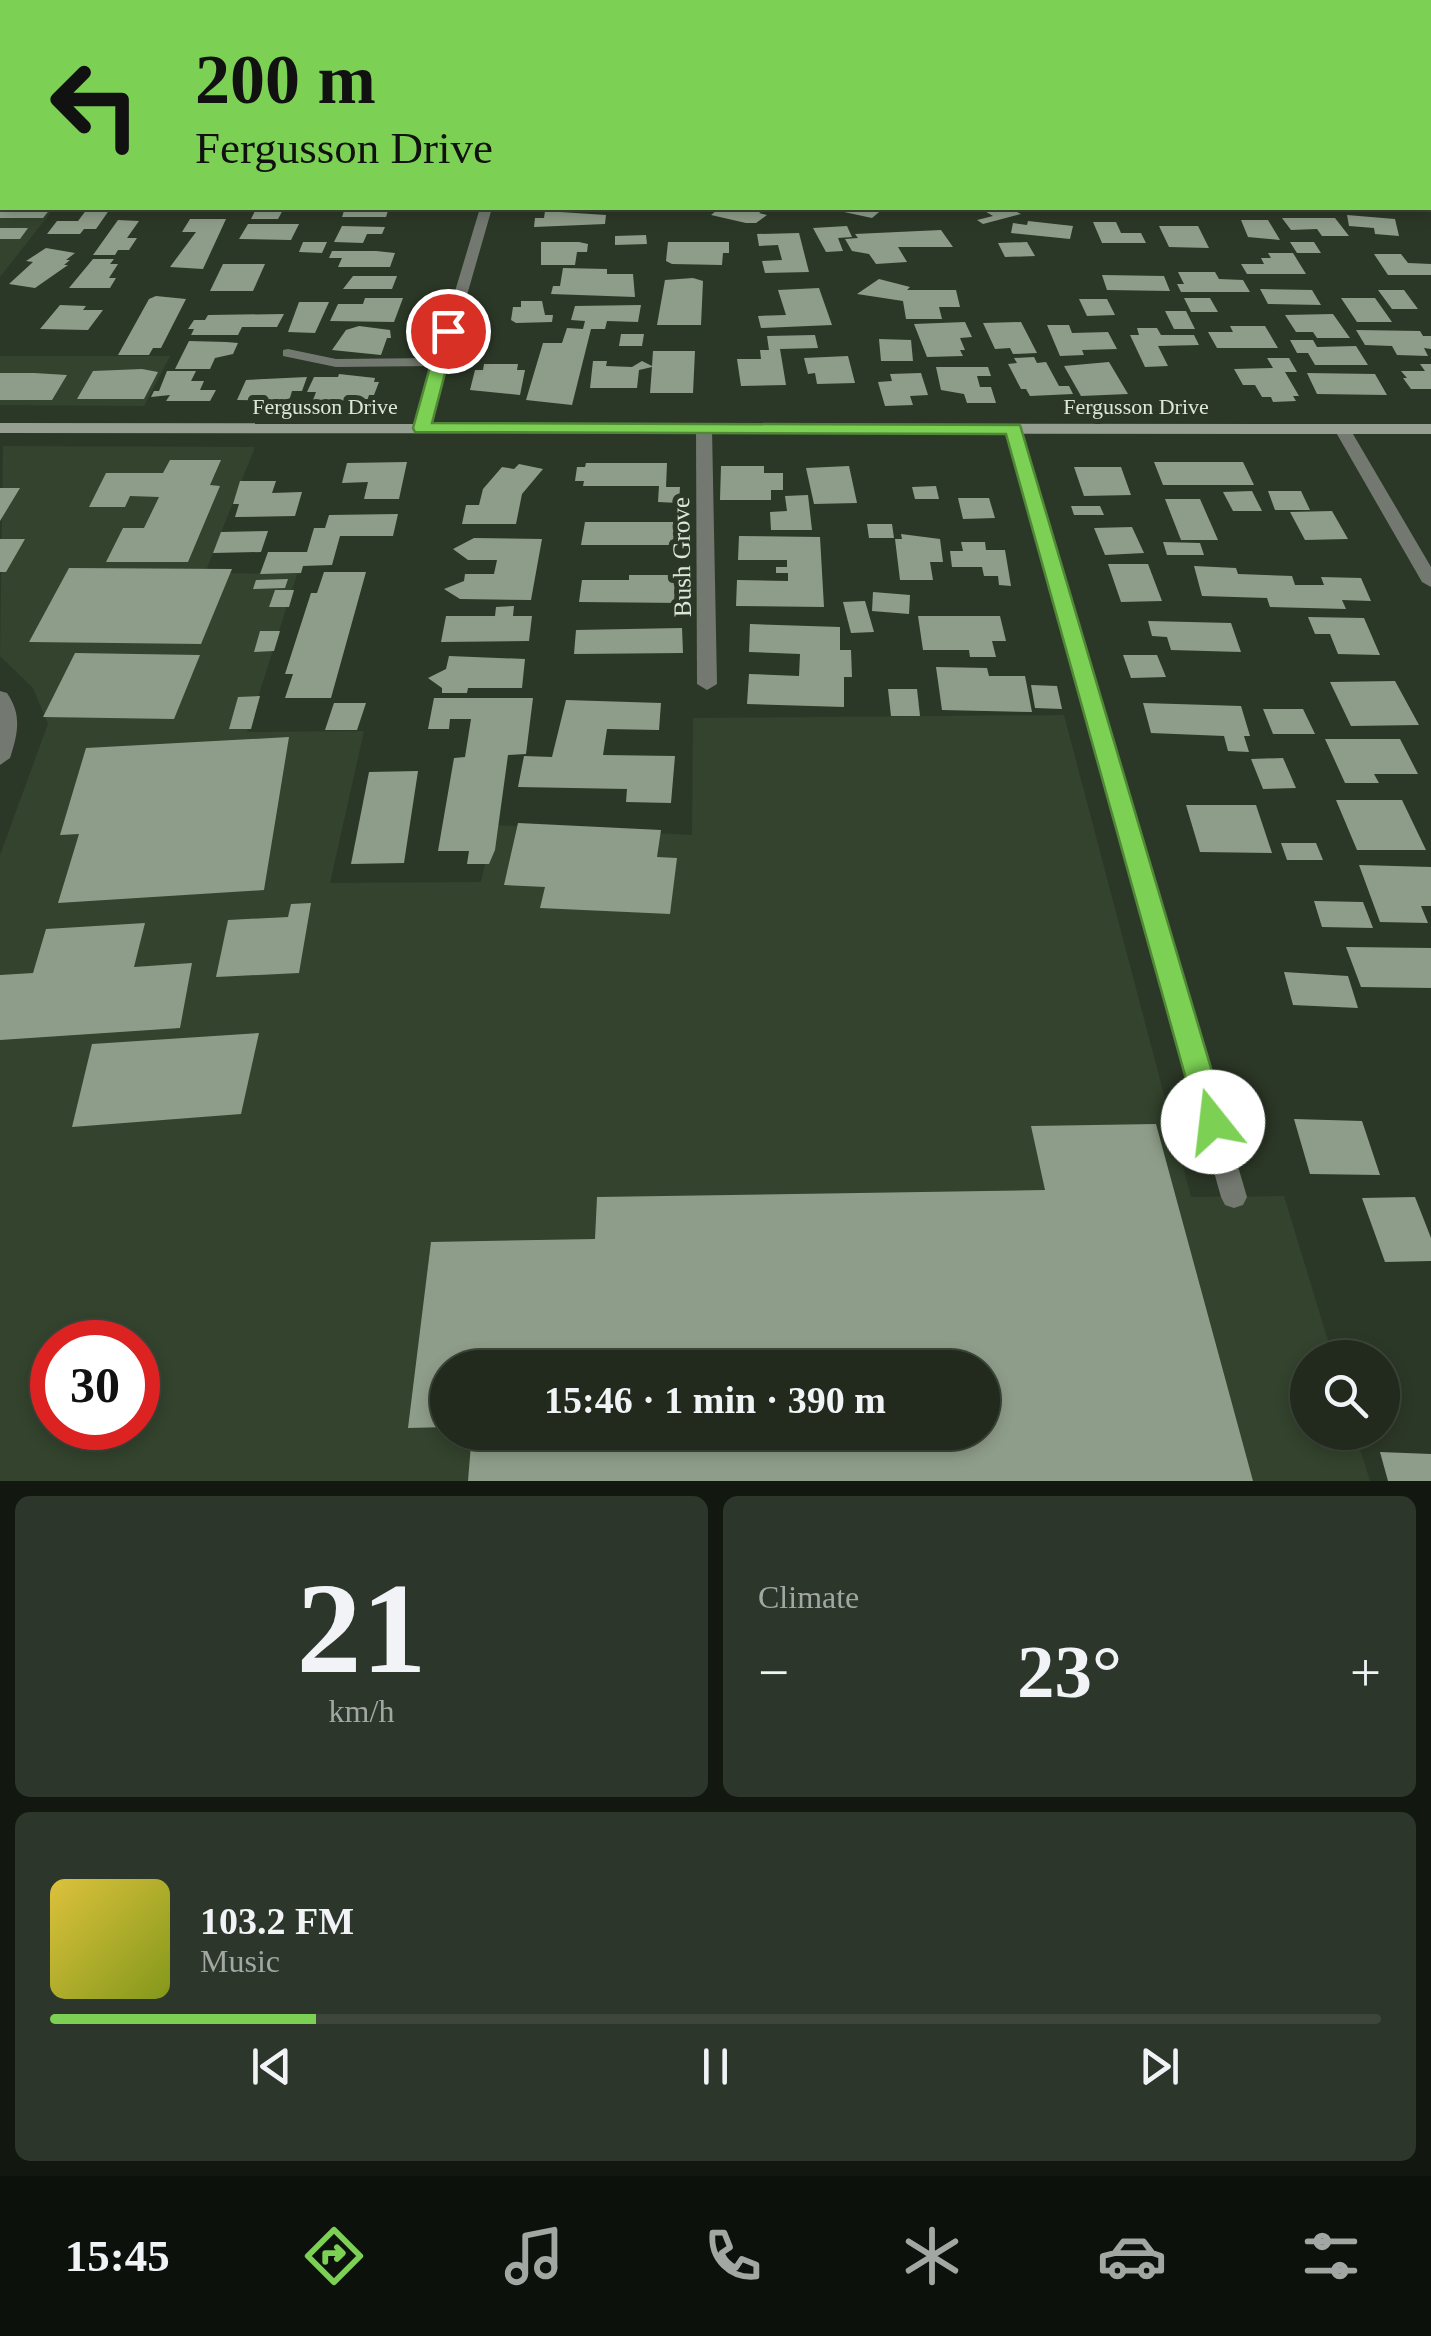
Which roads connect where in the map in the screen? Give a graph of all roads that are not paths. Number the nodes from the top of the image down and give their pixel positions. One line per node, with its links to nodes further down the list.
1 (485, 210): 3 (street)
2 (288, 354): 3 (street)
3 (438, 362): 5 (street)
4 (0, 428): 5 (main road, Fergusson Drive)
5 (422, 428): 7 (main road, Fergusson Drive)
6 (1431, 428): 9 (main road, Fergusson Drive)
7 (704, 429): 8 (main road, Fergusson Drive); 11 (street, Bush Grove)
8 (1014, 429): 9 (main road, Fergusson Drive); 14 (street)
9 (1342, 429): 10 (street)
10 (1431, 582)
11 (707, 684)
12 (0, 697): 13 (street)
13 (0, 758)
14 (1234, 1197)

